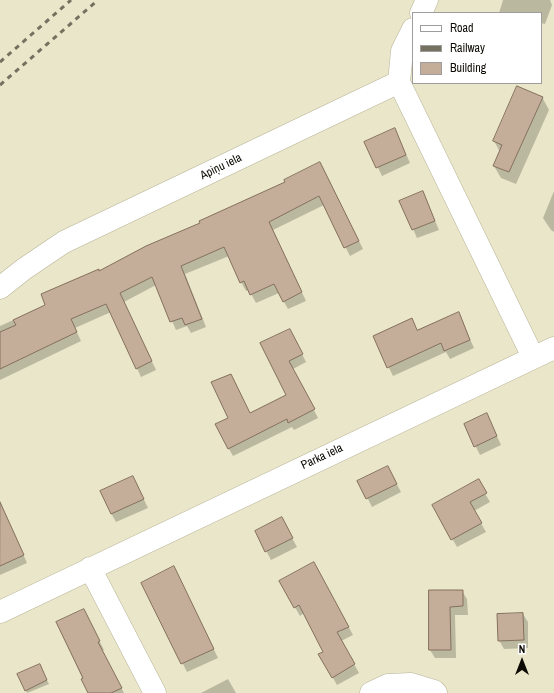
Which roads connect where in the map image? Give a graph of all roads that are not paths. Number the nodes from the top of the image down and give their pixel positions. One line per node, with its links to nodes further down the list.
1 (427, 0): 2 (street)
2 (421, 12)
3 (412, 30): 4 (street)
4 (399, 82): 5 (street, Apiņu iela); 7 (street)
5 (0, 288)
6 (554, 348): 7 (street, Parka iela)
7 (533, 357): 8 (street, Parka iela)
8 (90, 568): 9 (street, Parka iela); 10 (street)
9 (0, 612)
10 (155, 693)
11 (371, 693): 12 (street)
12 (436, 693)

